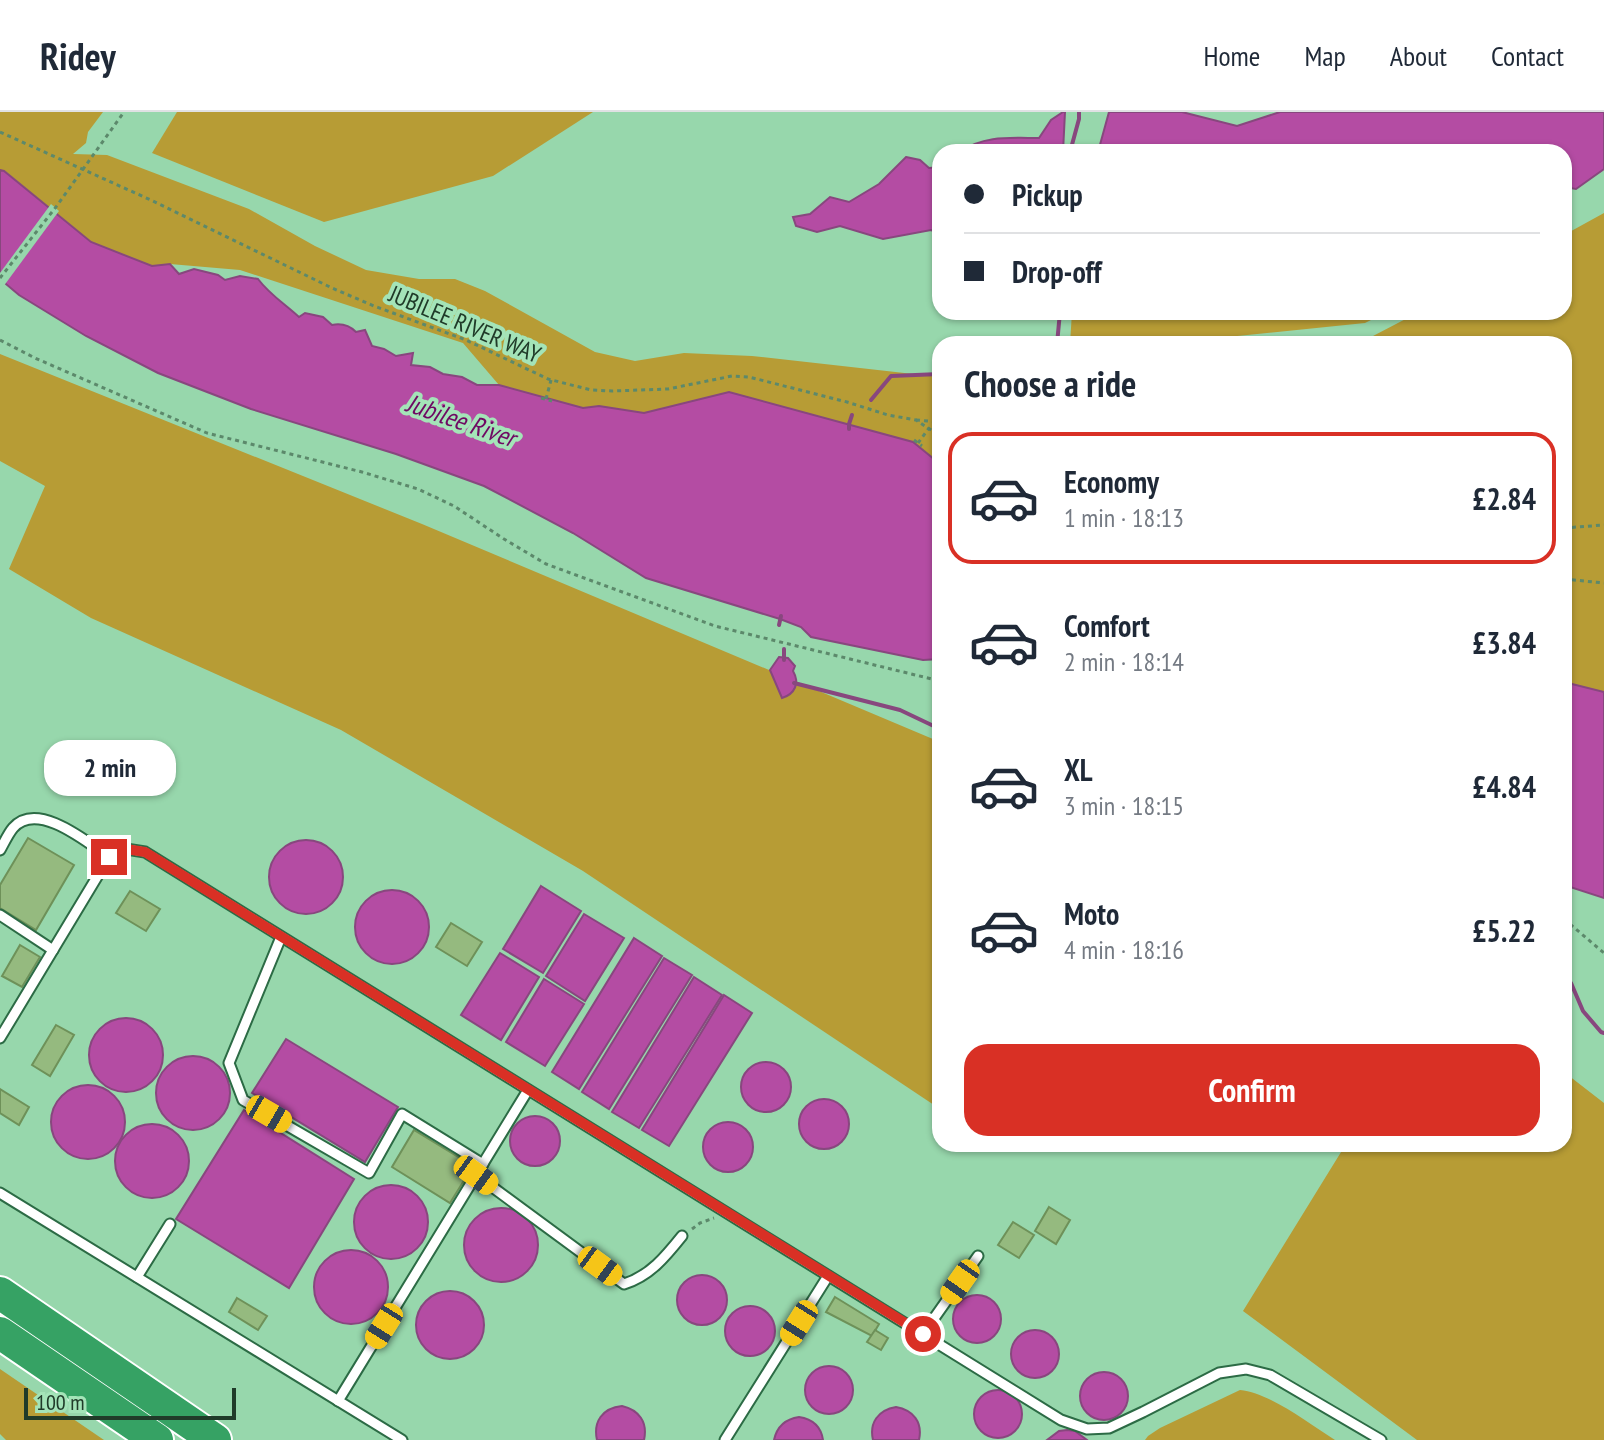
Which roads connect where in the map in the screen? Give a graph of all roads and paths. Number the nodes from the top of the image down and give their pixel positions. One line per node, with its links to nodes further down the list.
1 (124, 112): 3 (path)
2 (0, 132): 3 (path, JUBILEE RIVER WAY)
3 (83, 169): 4 (path); 6 (path, JUBILEE RIVER WAY)
4 (0, 278)
5 (0, 340): 17 (path)
6 (551, 380): 7 (path); 8 (path, JUBILEE RIVER WAY)
7 (552, 401)
8 (916, 420): 9 (path); 10 (path, JUBILEE RIVER WAY)
9 (932, 421)
10 (929, 428): 11 (path, JUBILEE RIVER WAY); 12 (path)
11 (932, 430)
12 (922, 446)
13 (1604, 525): 14 (path)
14 (1572, 527)
15 (1572, 580): 16 (path)
16 (1604, 583)
17 (932, 679)
18 (0, 850): 19 (lane)
19 (109, 857): 22 (lane); 23 (lane)
20 (0, 915): 23 (lane)
21 (1572, 926): 24 (path)
22 (281, 937): 26 (lane); 27 (lane)
23 (53, 950): 25 (lane)
24 (1604, 953)
25 (0, 1038)
26 (528, 1090): 27 (lane); 30 (lane)
27 (483, 1164): 28 (lane)
28 (476, 1175): 32 (lane); 39 (lane)
29 (0, 1193): 35 (lane)
30 (727, 1213): 32 (path); 34 (lane)
31 (170, 1224): 35 (lane)
32 (682, 1236)
33 (978, 1256): 38 (lane)
34 (828, 1276): 38 (lane); 43 (lane)
35 (137, 1277): 39 (lane)
36 (0, 1293): 41 (highway)
37 (0, 1333): 40 (highway)
38 (923, 1334): 44 (lane)
39 (338, 1401): 42 (lane)
40 (157, 1440)
41 (215, 1440)
42 (402, 1440)
43 (725, 1440)
44 (1381, 1440)

